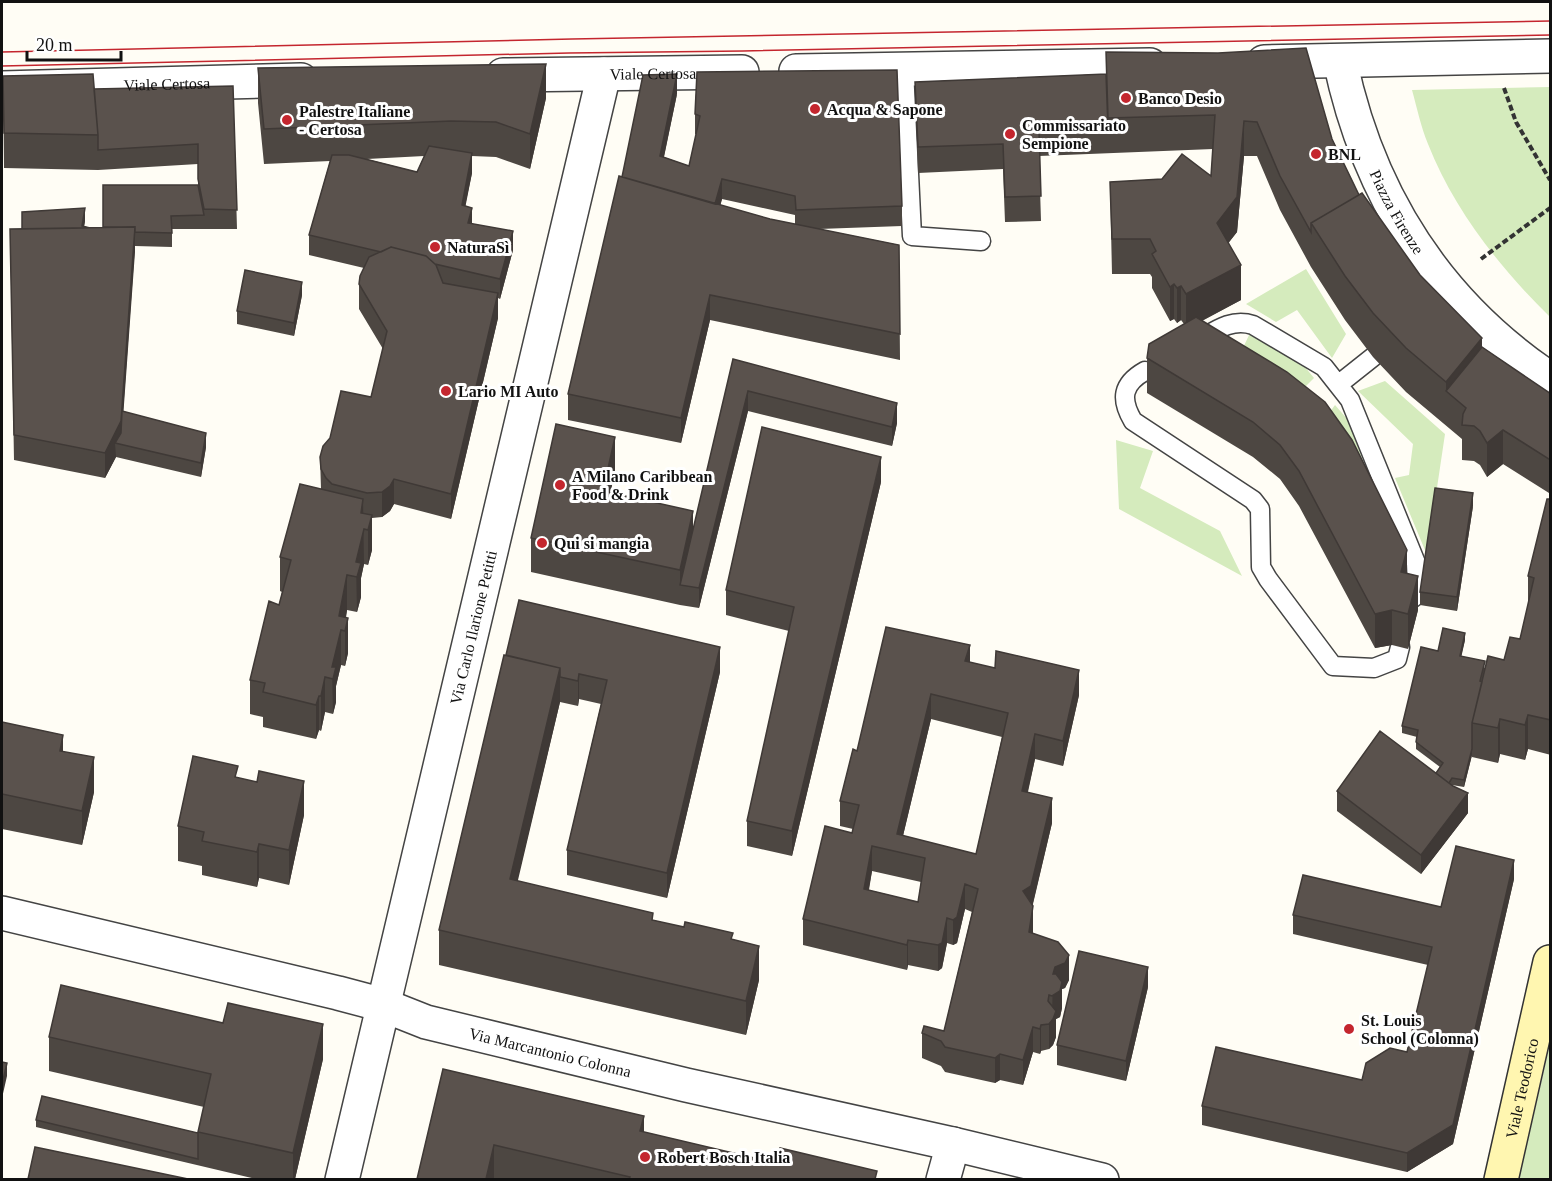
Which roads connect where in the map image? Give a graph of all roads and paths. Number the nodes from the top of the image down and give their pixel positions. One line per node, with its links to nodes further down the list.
1 (1551, 56): 2 (street)
2 (1340, 61): 3 (street); 18 (street, Piazza Firenze)
3 (1234, 63)
4 (1175, 64): 5 (street, Viale Certosa)
5 (904, 69): 6 (street, Viale Certosa); 13 (lane)
6 (604, 74): 7 (street, Viale Certosa); 24 (street, Via Carlo Ilarione Petitti)
7 (468, 75)
8 (325, 79): 10 (street, Viale Certosa)
9 (1503, 81): 11 (path)
10 (2, 88)
11 (1551, 180)
12 (1551, 208): 14 (path)
13 (981, 241)
14 (1481, 259)
15 (1192, 344): 19 (lane)
16 (1373, 357): 19 (lane)
17 (1145, 371): 21 (lane)
18 (1551, 379)
19 (1339, 384): 20 (lane)
20 (1410, 609)
21 (1400, 647)
22 (2, 913): 24 (street, Via Marcantonio Colonna)
23 (1549, 977): 29 (street, Viale Teodorico)
24 (383, 1005): 25 (street, Via Marcantonio Colonna); 26 (street, Via Carlo Ilarione Petitti)
25 (953, 1144): 27 (street); 28 (street, Via Marcantonio Colonna)
26 (342, 1179)
27 (943, 1179)
28 (1102, 1179)
29 (1501, 1179)

